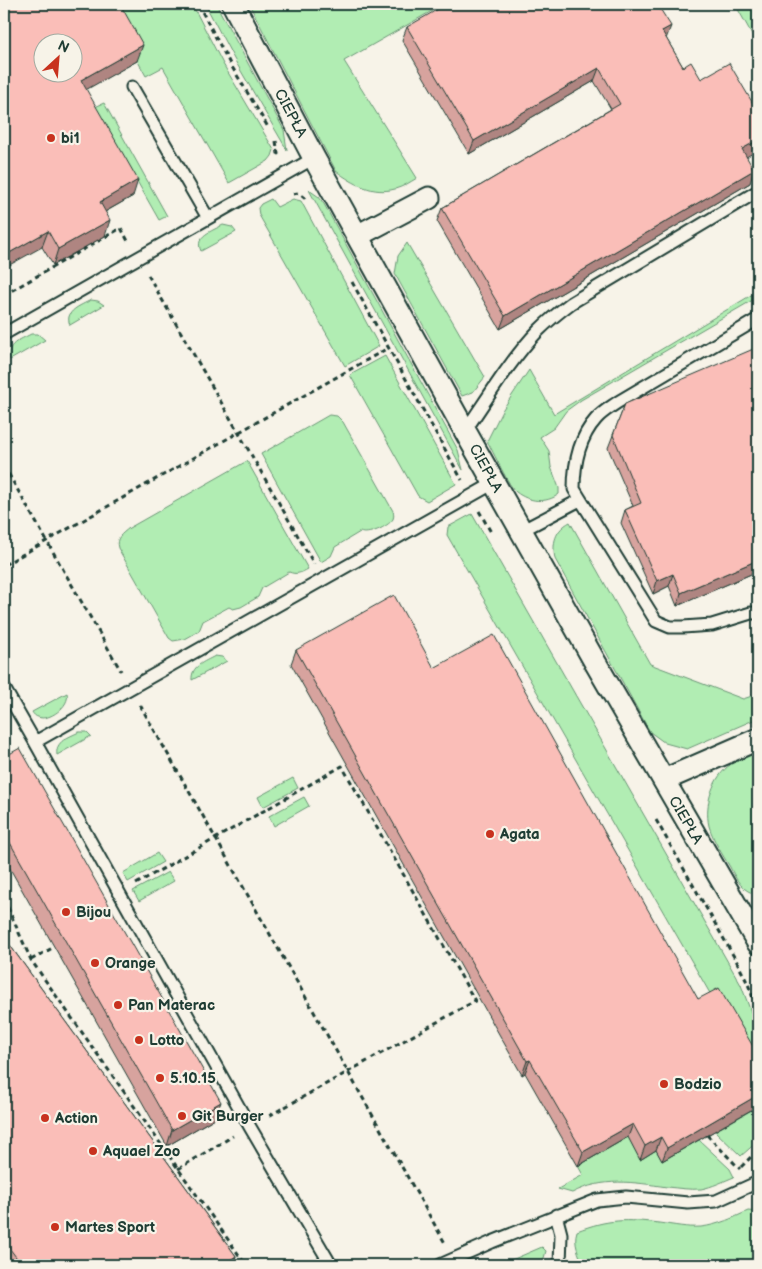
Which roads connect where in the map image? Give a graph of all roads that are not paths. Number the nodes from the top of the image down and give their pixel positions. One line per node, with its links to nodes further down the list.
1 (233, 4): 3 (street, CIEPŁA)
2 (132, 87): 6 (lane)
3 (314, 158): 6 (lane); 7 (street, CIEPŁA)
4 (758, 191): 10 (lane)
5 (429, 198): 7 (street)
6 (208, 218): 9 (lane)
7 (357, 236): 10 (street, CIEPŁA)
8 (758, 319): 12 (lane)
9 (4, 334)
10 (465, 431): 11 (street, CIEPŁA)
11 (494, 483): 13 (street, CIEPŁA); 17 (lane)
12 (580, 500): 13 (lane); 14 (lane)
13 (521, 531): 18 (street, CIEPŁA)
14 (758, 613)
15 (4, 688): 17 (lane)
16 (758, 739): 18 (street)
17 (35, 742): 23 (lane)
18 (664, 780): 19 (street, CIEPŁA)
19 (753, 935): 20 (street, CIEPŁA)
20 (758, 958)
21 (758, 1182): 22 (lane)
22 (556, 1215): 24 (lane); 25 (lane)
23 (331, 1265)
24 (440, 1265)
25 (560, 1265)

